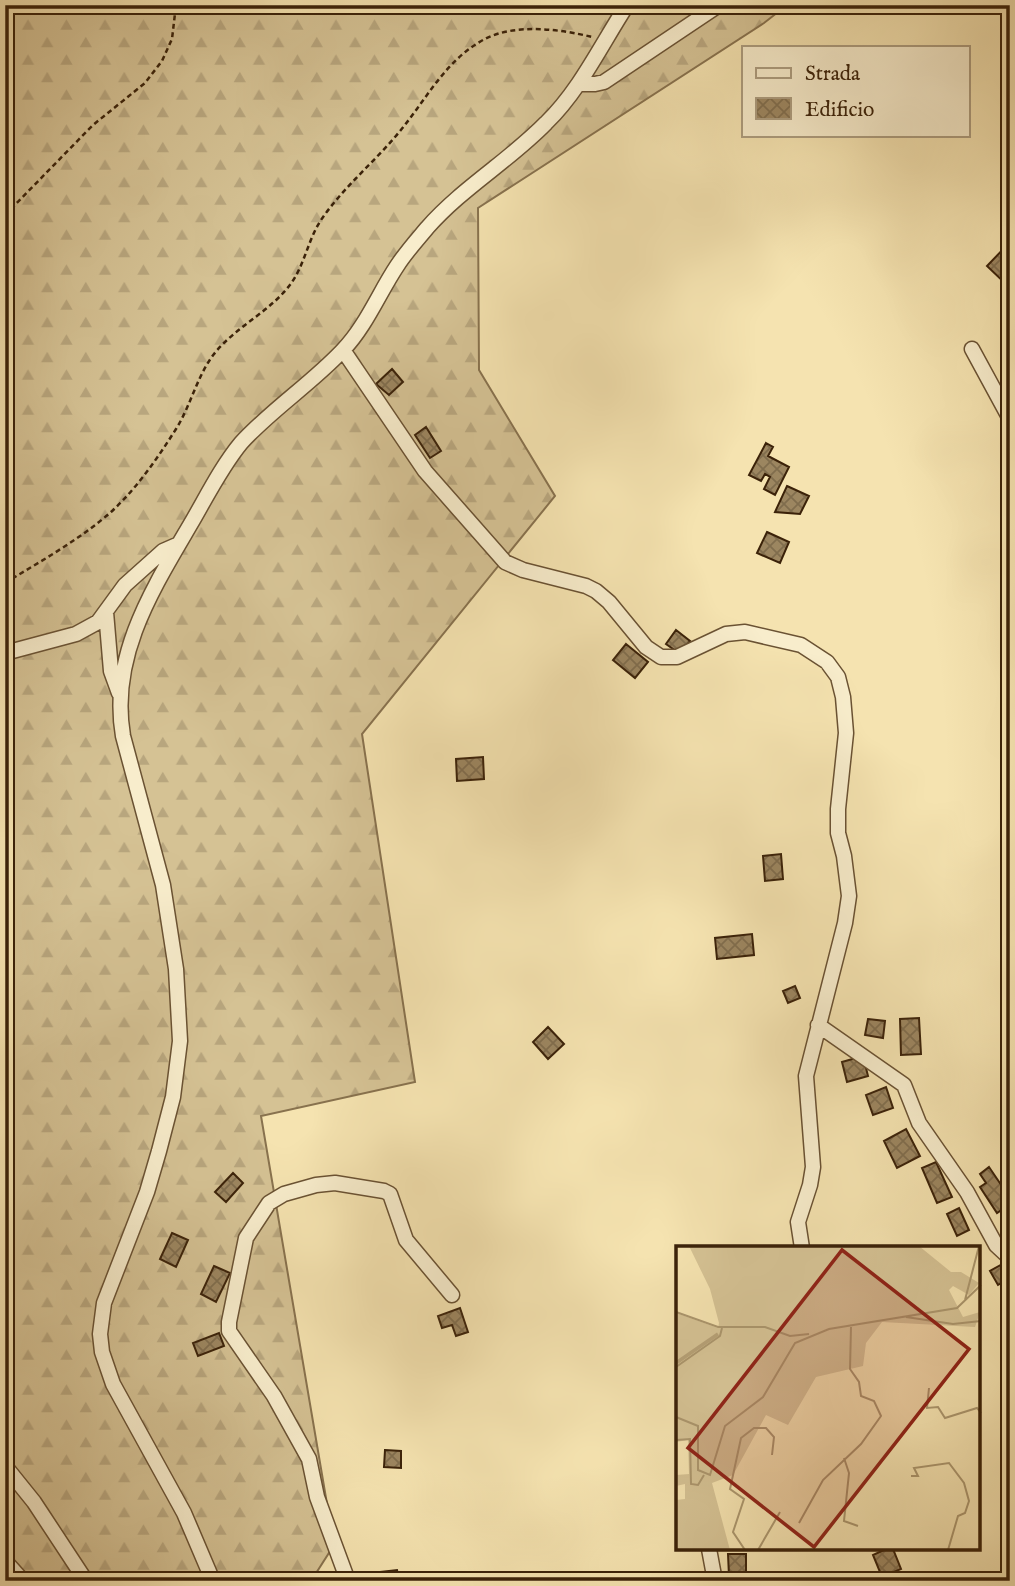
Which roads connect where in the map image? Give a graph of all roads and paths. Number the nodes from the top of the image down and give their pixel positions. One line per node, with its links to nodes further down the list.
1 (176, 5): 6 (path)
2 (627, 5): 4 (street)
3 (719, 5): 5 (street)
4 (604, 40): 5 (street); 11 (path)
5 (579, 84): 8 (street)
6 (5, 215)
7 (972, 349): 9 (street)
8 (343, 350): 10 (street); 15 (street)
9 (1010, 419)
10 (179, 544): 12 (street); 14 (street)
11 (5, 583)
12 (106, 612): 13 (street); 14 (street)
13 (5, 653)
14 (120, 695): 24 (street)
15 (818, 1025): 16 (street); 17 (street)
16 (802, 1246)
17 (1010, 1258)
18 (452, 1295): 25 (street)
19 (5, 1466): 23 (street)
20 (709, 1551): 26 (street)
21 (5, 1561): 22 (street)
22 (23, 1581)
23 (86, 1581)
24 (213, 1581)
25 (348, 1581)
26 (715, 1581)

